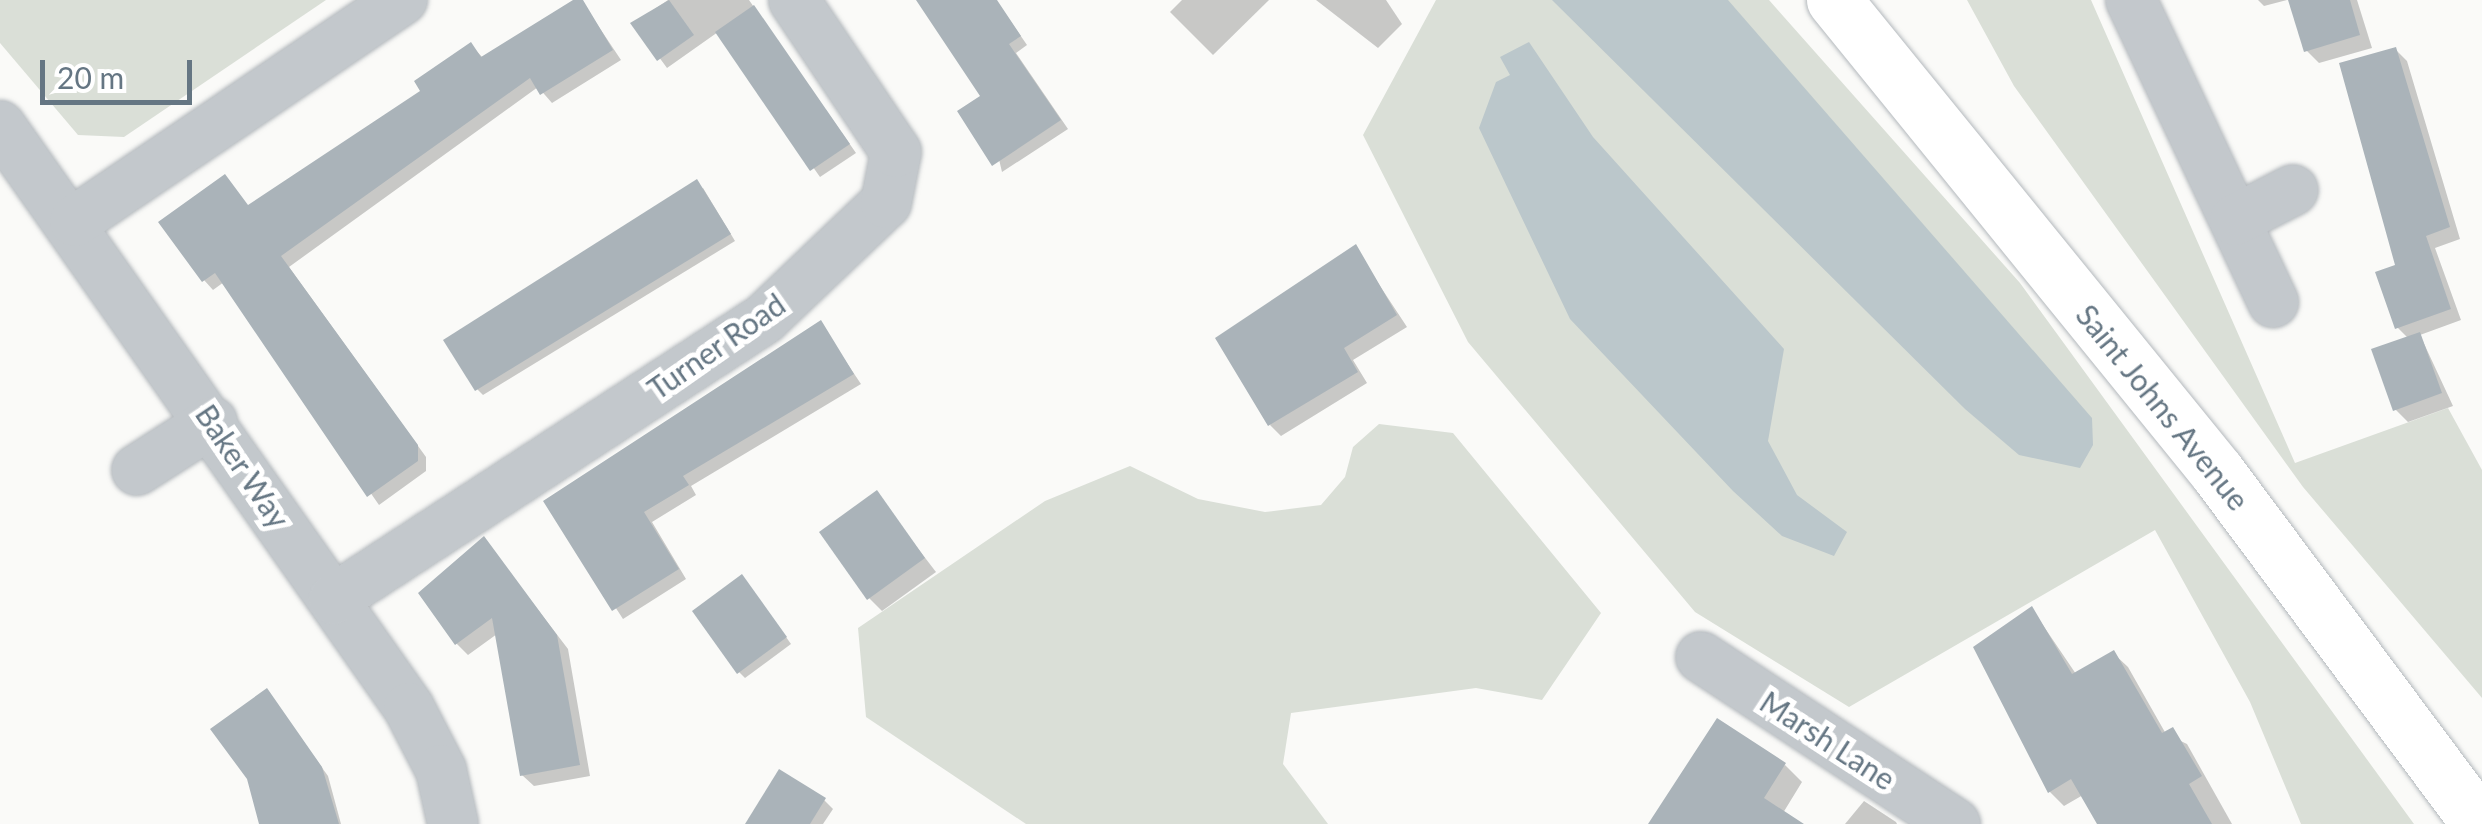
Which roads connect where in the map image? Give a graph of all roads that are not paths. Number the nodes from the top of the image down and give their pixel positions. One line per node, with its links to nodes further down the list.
1 (400, 0): 8 (street)
2 (794, 0): 12 (street, Turner Road)
3 (1834, 0): 16 (highway, Saint Johns Avenue)
4 (2131, 0): 7 (street)
5 (0, 126): 8 (street, Baker Way)
6 (2293, 190): 7 (street)
7 (2235, 220): 9 (street)
8 (75, 221): 10 (street, Baker Way)
9 (2273, 302)
10 (212, 422): 11 (street); 12 (street, Baker Way)
11 (136, 470)
12 (334, 598): 14 (street, Baker Way)
13 (1701, 657): 15 (street, Marsh Lane)
14 (453, 824)
15 (1955, 824)
16 (2479, 824)

